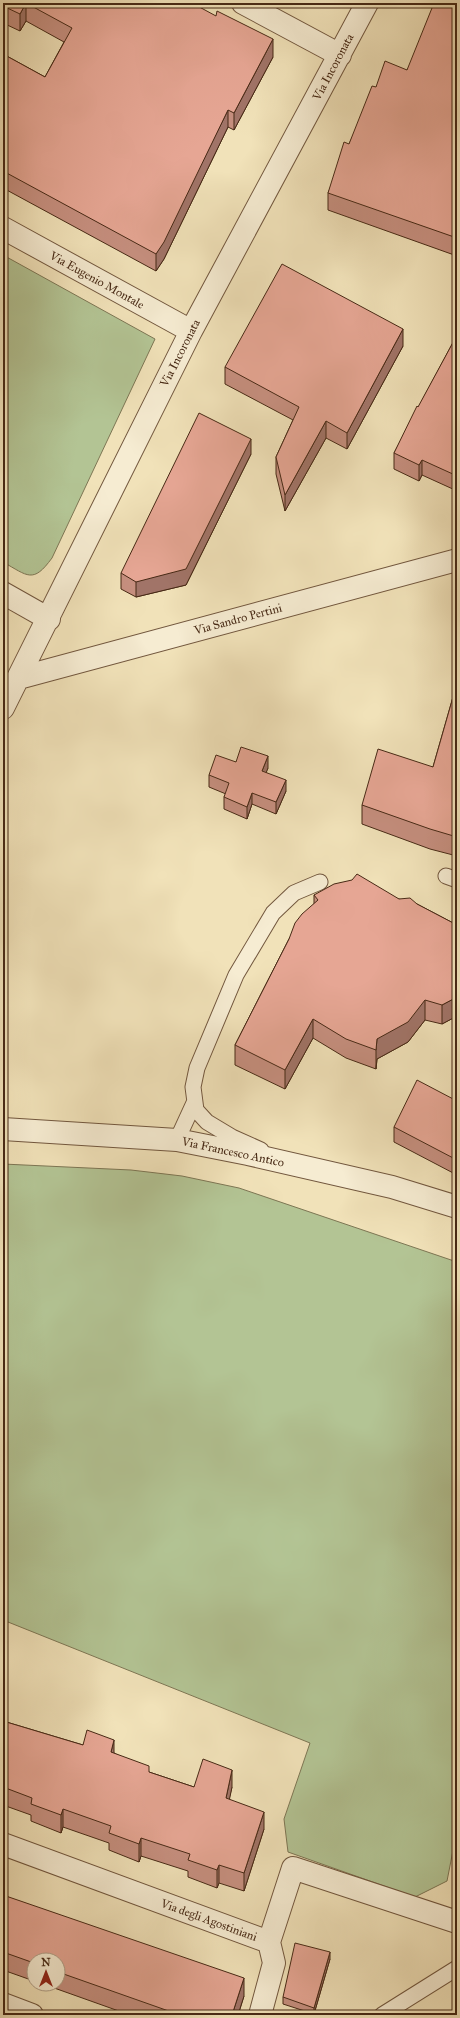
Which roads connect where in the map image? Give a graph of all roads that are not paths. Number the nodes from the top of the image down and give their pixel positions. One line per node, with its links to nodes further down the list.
1 (243, 3): 3 (street)
2 (367, 3): 3 (street, Via Incoronata)
3 (340, 55): 5 (street, Via Incoronata)
4 (3, 228): 5 (street, Via Eugenio Montale)
5 (191, 331): 8 (street, Via Incoronata)
6 (457, 560): 9 (street, Via Sandro Pertini)
7 (3, 593): 8 (street)
8 (49, 619): 9 (street, Via Incoronata)
9 (19, 678): 10 (street, Via Incoronata)
10 (3, 708)
11 (320, 882): 12 (lane)
12 (194, 1103): 14 (lane); 15 (lane)
13 (3, 1129): 14 (street, Via Francesco Antico)
14 (177, 1140): 15 (street, Via Francesco Antico)
15 (285, 1163): 16 (street, Via Francesco Antico)
16 (457, 1207)
17 (3, 1844): 19 (street, Via degli Agostiniani)
18 (457, 1922): 19 (street, Via degli Agostiniani)
19 (269, 1942): 23 (street)
20 (457, 1968): 24 (lane)
21 (3, 2004): 22 (street)
22 (32, 2015)
23 (260, 2015)
24 (382, 2015)

